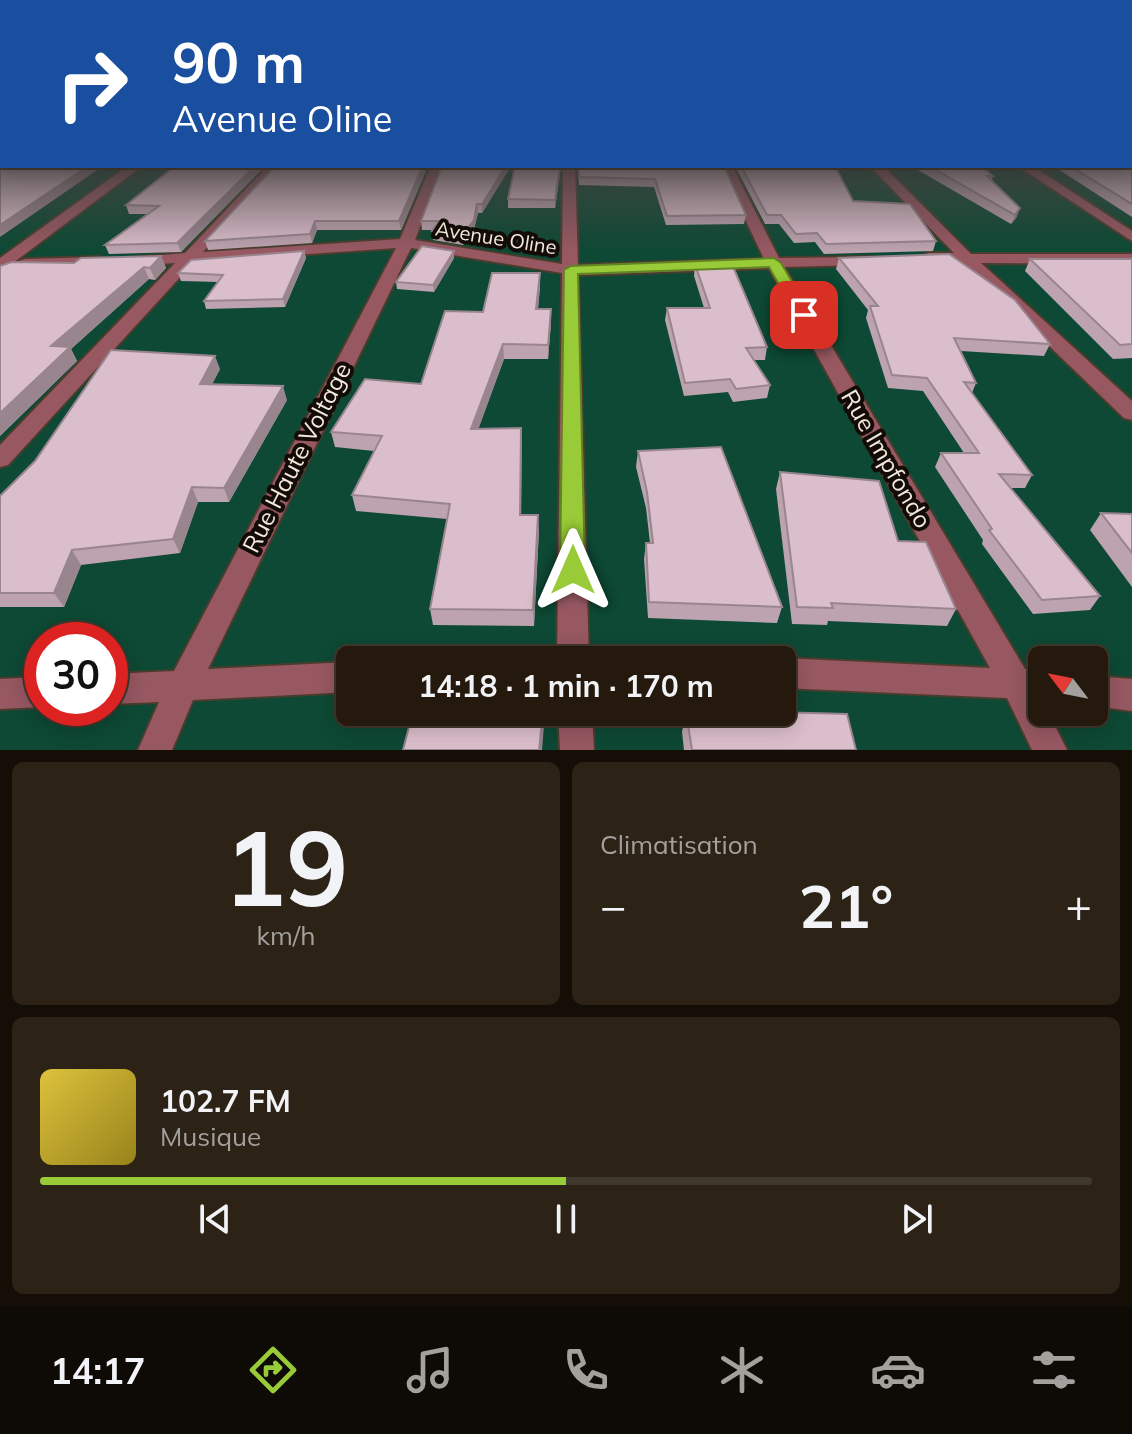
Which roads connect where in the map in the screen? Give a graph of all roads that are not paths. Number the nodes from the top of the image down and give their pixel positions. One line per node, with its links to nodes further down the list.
1 (115, 181): 16 (street)
2 (261, 181): 13 (street)
3 (431, 181): 9 (street, Rue Haute Voltage)
4 (569, 181): 17 (street)
5 (733, 181): 15 (street, Rue Impfondo)
6 (891, 181): 10 (street)
7 (1047, 181): 8 (street)
8 (1132, 237)
9 (406, 243): 13 (street, Avenue Oline); 17 (street, Avenue Oline); 25 (street, Rue Haute Voltage)
10 (966, 257): 11 (street); 12 (street); 19 (street)
11 (907, 259)
12 (1132, 259)
13 (186, 260): 18 (street, Avenue Oline); 20 (street)
14 (877, 260): 15 (street, Avenue Oline)
15 (774, 263): 17 (street, Avenue Oline); 24 (street, Rue Impfondo)
16 (0, 265)
17 (571, 270): 21 (street)
18 (0, 272)
19 (1132, 413)
20 (0, 459)
21 (573, 646)
22 (796, 674): 24 (street)
23 (336, 678): 25 (street)
24 (1028, 683)
25 (183, 686): 26 (street); 33 (street, Rue Haute Voltage)
26 (128, 688)
27 (1108, 692): 30 (street)
28 (24, 693): 29 (street)
29 (0, 694)
30 (1132, 695)
31 (576, 726): 34 (street)
32 (1042, 726): 35 (street, Rue Impfondo)
33 (155, 750)
34 (577, 750)
35 (1050, 750)

